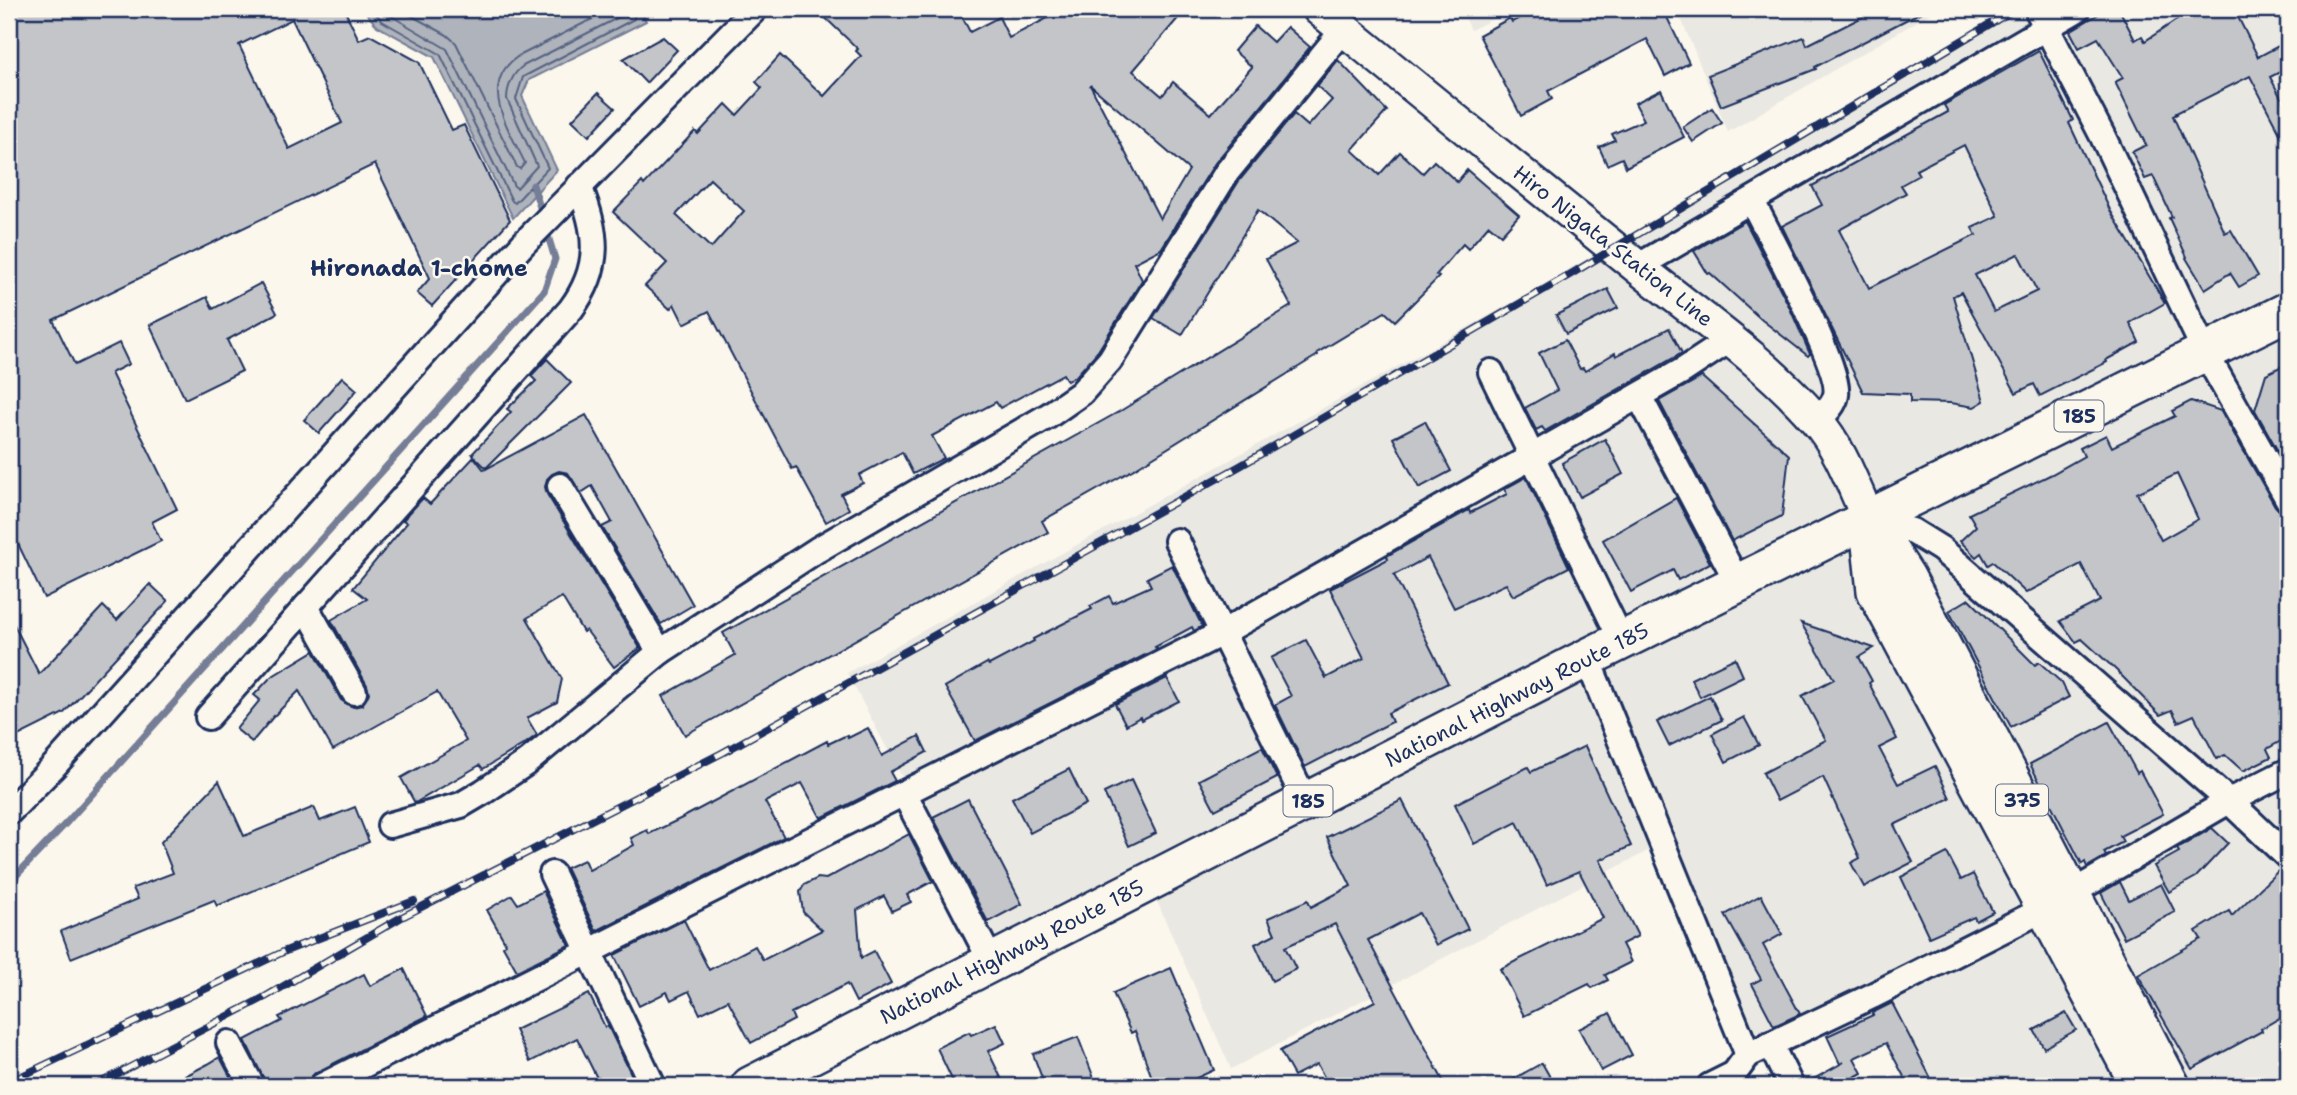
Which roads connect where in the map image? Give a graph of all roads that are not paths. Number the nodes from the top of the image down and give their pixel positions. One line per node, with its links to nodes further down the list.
1 (755, 9): 6 (street)
2 (1319, 9): 5 (main road, Hiro Nigata Station Line)
3 (2078, 9): 4 (street)
4 (2041, 18): 7 (street); 11 (street)
5 (1344, 29): 8 (main road, Hiro Nigata Station Line); 24 (street)
6 (573, 192): 21 (street); 32 (street)
7 (1752, 201): 8 (street); 14 (street)
8 (1637, 267): 10 (main road, Hiro Nigata Station Line)
9 (2288, 311): 11 (highway, National Highway Route 185 / 185)
10 (1731, 340): 13 (street); 14 (main road, Hiro Nigata Station Line)
11 (2206, 354): 17 (street); 18 (highway, National Highway Route 185 / 185)
12 (1491, 372): 15 (street)
13 (1639, 396): 15 (street); 20 (street)
14 (1817, 421): 18 (main road, Hiro Nigata Station Line)
15 (1532, 456): 22 (street); 23 (street)
16 (560, 486): 24 (street)
17 (2288, 499)
18 (1868, 518): 20 (highway, National Highway Route 185 / 185); 30 (street); 36 (highway, 375)
19 (1177, 541): 22 (street)
20 (1739, 585): 23 (highway, National Highway Route 185 / 185)
21 (306, 607): 26 (street); 27 (street)
22 (1222, 632): 29 (street); 31 (street)
23 (1622, 641): 25 (highway, National Highway Route 185 / 185)
24 (660, 652): 33 (street)
25 (1587, 658): 31 (highway, National Highway Route 185 / 185); 40 (street)
26 (354, 692)
27 (208, 717)
28 (2288, 771): 30 (street)
29 (904, 793): 37 (street); 38 (street)
30 (2229, 801): 34 (street); 36 (street)
31 (1306, 802): 38 (highway, National Highway Route 185 / 185)
32 (9, 812)
33 (390, 825)
34 (2288, 857)
35 (552, 874): 37 (street)
36 (2058, 900): 40 (street); 47 (highway, 375); 48 (highway, 375)
37 (590, 951): 42 (street); 43 (street)
38 (992, 963): 44 (highway, National Highway Route 185 / 185)
39 (229, 1043): 41 (street)
40 (1759, 1050): 45 (street); 46 (street)
41 (252, 1086)
42 (322, 1086)
43 (653, 1086)
44 (750, 1086)
45 (1710, 1086)
46 (1791, 1086)
47 (2140, 1086)
48 (2171, 1086)

